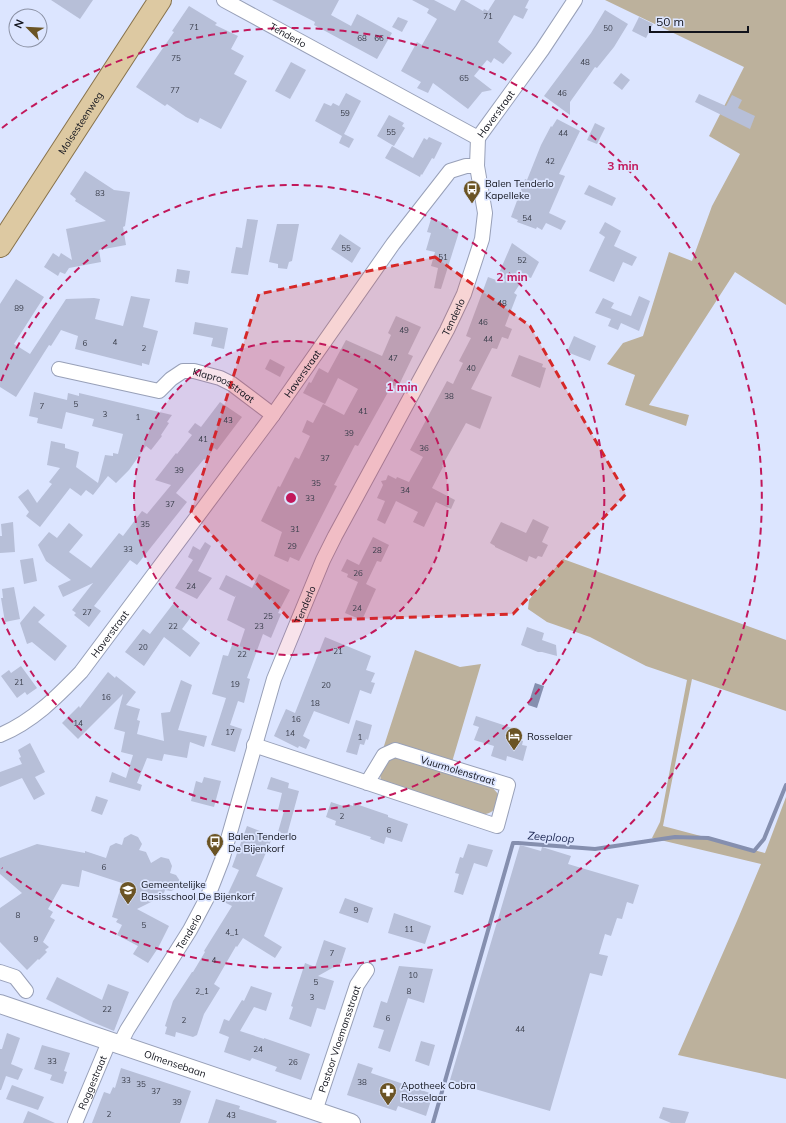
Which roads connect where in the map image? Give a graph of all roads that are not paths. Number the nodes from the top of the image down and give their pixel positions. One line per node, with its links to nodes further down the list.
1 (160, 0): 6 (main road, Molsesteenweg)
2 (224, 0): 4 (street, Tenderlo)
3 (575, 0): 4 (street, Haverstraat)
4 (478, 138): 5 (street, Haverstraat)
5 (478, 166): 8 (street, Haverstraat); 10 (street, Tenderlo)
6 (0, 246)
7 (58, 369): 8 (street, Klaproosstraat)
8 (273, 415): 9 (street, Haverstraat)
9 (0, 735)
10 (254, 745): 11 (street, Vuurmolenstraat); 16 (street, Tenderlo)
11 (367, 783): 11 (street, Vuurmolenstraat)
12 (367, 970): 17 (street, Pastoor Vloemansstraat)
13 (0, 972): 14 (street)
14 (26, 991)
15 (0, 1004): 16 (street, Olmensebaan)
16 (114, 1044): 17 (street, Olmensebaan); 18 (street, Roggestraat)
17 (315, 1111): 19 (street, Olmensebaan)
18 (76, 1123)
19 (351, 1123)

